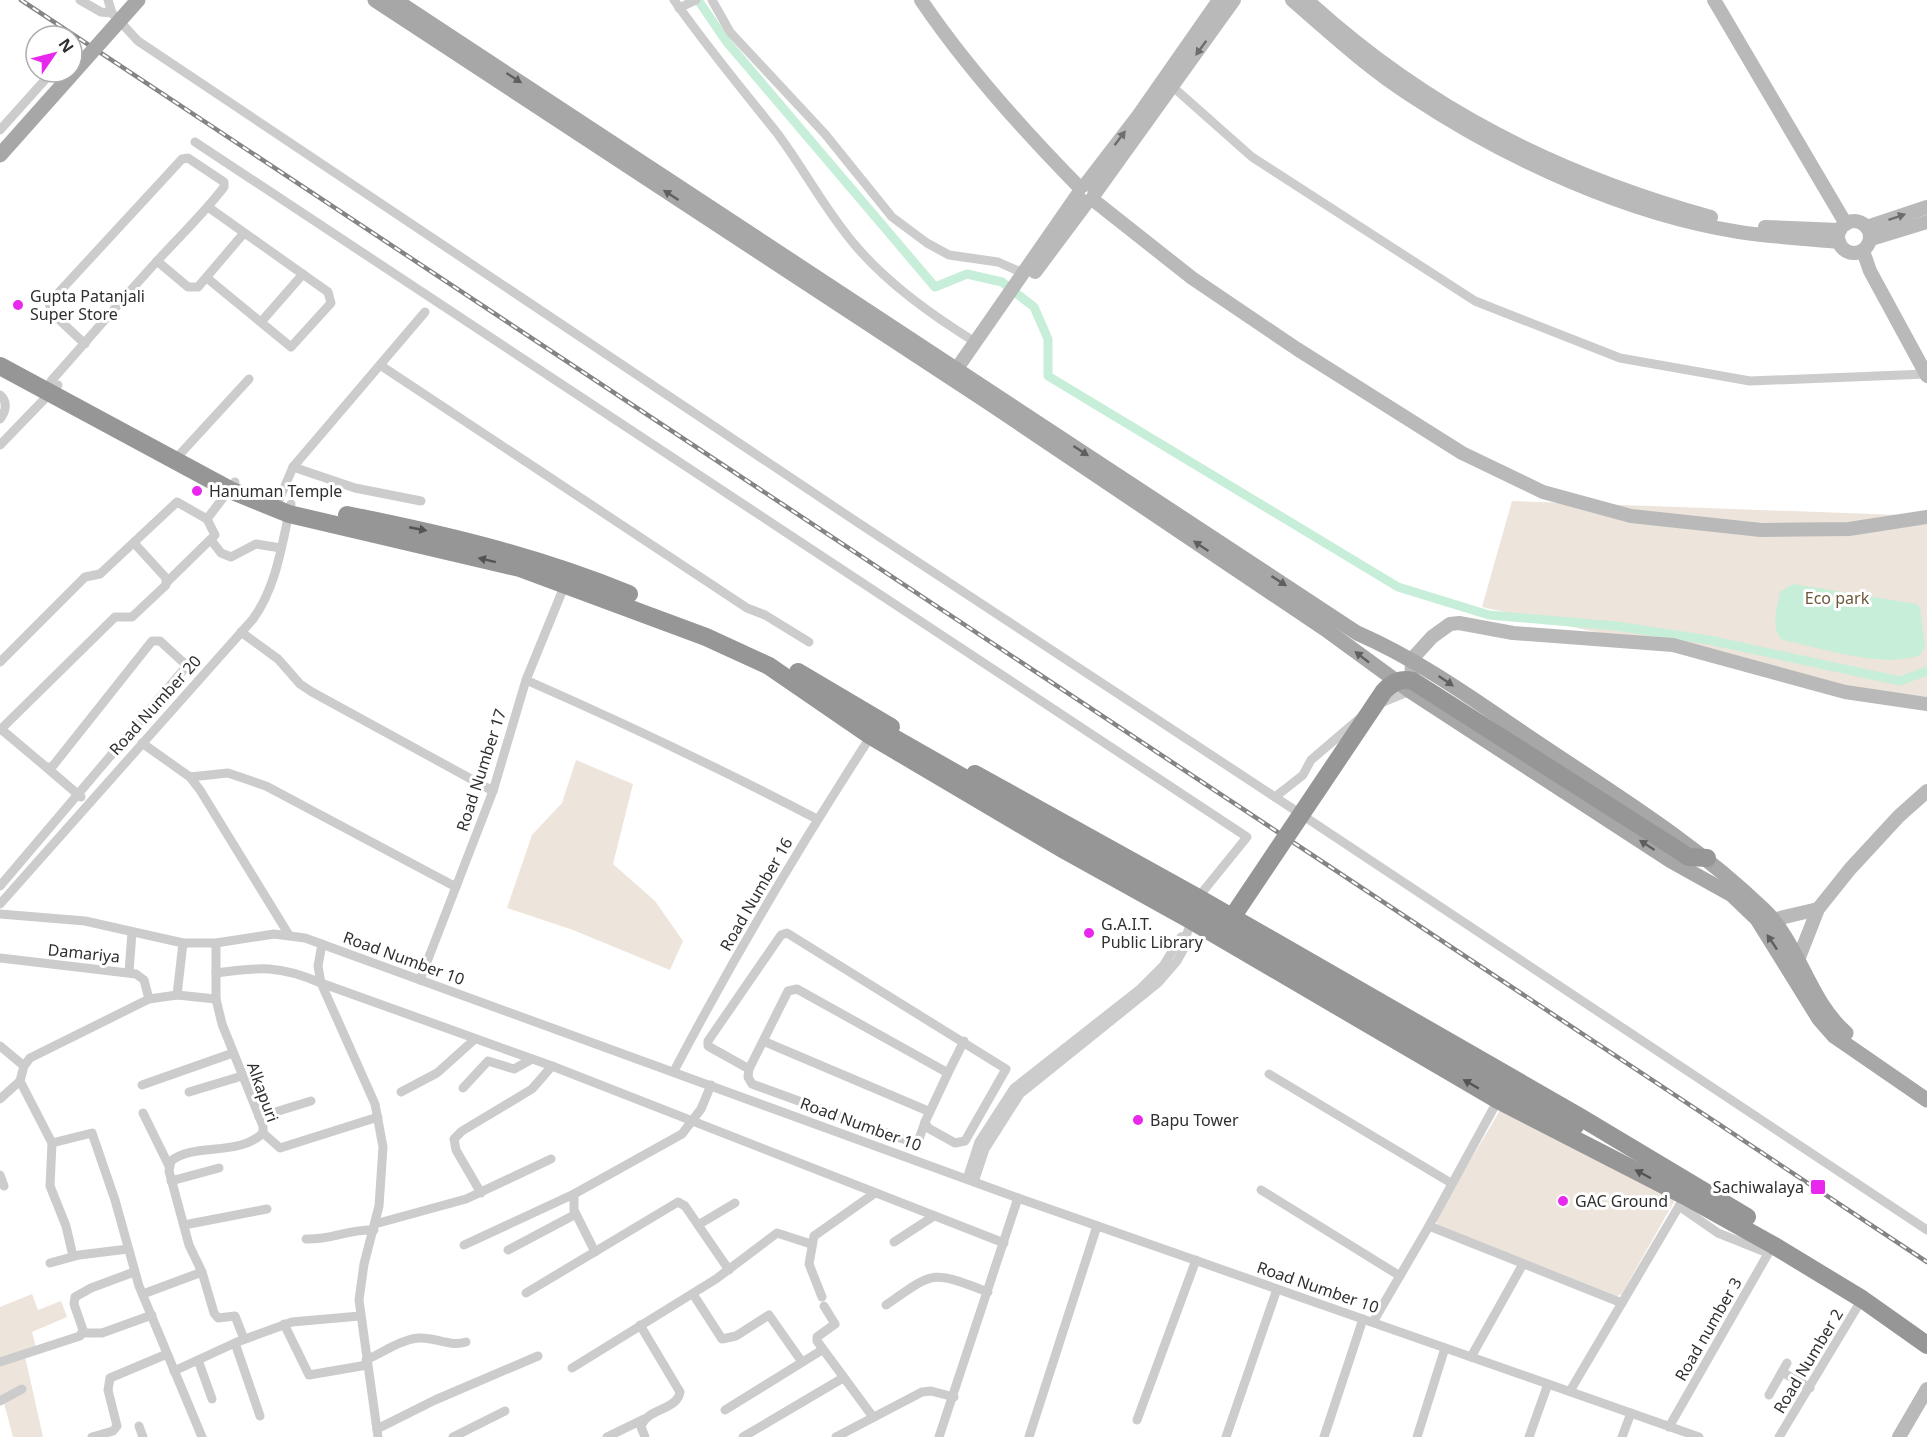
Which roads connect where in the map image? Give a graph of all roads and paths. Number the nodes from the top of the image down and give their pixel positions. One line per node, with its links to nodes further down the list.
1 (80, 0): 15 (street)
2 (108, 0): 15 (street)
3 (138, 0): 20 (main road, bridge)
4 (375, 0): 40 (main road, one-way to 4)
5 (395, 0): 40 (main road, one-way to 40)
6 (712, 0): 31 (street)
7 (921, 0): 21 (street)
8 (1219, 0): 21 (street, one-way to 8)
9 (1234, 0): 17 (street, one-way to 17)
10 (1292, 0): 25 (street)
11 (1307, 0): 25 (street)
12 (1714, 0): 25 (street)
13 (695, 1): 14 (street)
14 (676, 4): 35 (street)
15 (112, 13): 74 (street)
16 (41, 84): 18 (street)
17 (1173, 87): 21 (street); 41 (street)
18 (0, 130)
19 (195, 142): 80 (street)
20 (0, 156)
21 (1086, 194): 31 (street); 52 (street)
22 (208, 207): 26 (street); 28 (street); 36 (street)
23 (1927, 207): 27 (street, one-way to 23)
24 (1927, 222): 27 (street)
25 (1841, 232): 27 (street); 27 (street)
26 (244, 233): 29 (street); 30 (street)
27 (1867, 239): 41 (street)
28 (157, 261): 30 (street); 36 (street)
29 (303, 274): 34 (street); 34 (street)
30 (207, 278): 34 (street)
31 (1023, 278): 32 (street)
32 (1010, 299): 35 (street); 40 (street)
33 (425, 312): 38 (street, Road Number 20)
34 (261, 322)
35 (975, 342): 40 (street)
36 (85, 344): 43 (street)
37 (0, 353): 43 (highway)
38 (380, 365): 48 (street, Road Number 20); 60 (street)
39 (0, 366): 43 (highway)
40 (957, 375): 61 (main road, one-way to 61); 64 (main road, one-way to 40)
41 (1927, 375)
42 (249, 379): 47 (street)
43 (53, 386): 46 (street); 47 (highway); 49 (highway)
44 (0, 395): 45 (street)
45 (0, 419)
46 (0, 445)
47 (181, 453): 49 (highway)
48 (293, 467): 50 (street); 51 (street, Road Number 20)
49 (232, 486): 51 (highway); 53 (street)
50 (421, 501)
51 (286, 506): 56 (street, Road Number 20); 57 (highway)
52 (1927, 517)
53 (207, 519): 54 (street); 55 (street)
54 (211, 540): 56 (street); 58 (street)
55 (134, 543): 58 (street); 62 (street)
56 (280, 548): 59 (street, Road Number 20)
57 (569, 577): 63 (street, Road Number 17); 66 (highway)
58 (167, 582): 67 (street)
59 (241, 632): 68 (street, Road Number 20); 71 (street)
60 (808, 642)
61 (1412, 659): 64 (street); 65 (street); 77 (main road, one-way to 77)
62 (0, 662)
63 (526, 680): 71 (street, Road Number 17); 76 (street)
64 (1410, 691): 74 (street); 77 (main road, one-way to 64)
65 (1927, 705)
66 (859, 719): 76 (street, Road Number 16); 80 (highway); 85 (highway); 86 (highway, bridge)
67 (1, 730): 69 (street)
68 (142, 743): 70 (street); 75 (street, Road Number 20)
69 (46, 767): 73 (street); 73 (street)
70 (190, 777): 79 (street); 88 (street)
71 (493, 791): 79 (street, Road Number 17)
72 (1927, 791): 82 (street)
73 (78, 794): 75 (street); 78 (street)
74 (1275, 797): 161 (street)
75 (89, 804): 81 (street, Road Number 20)
76 (817, 819): 112 (street, Road Number 16)
77 (1702, 866): 84 (main road); 86 (highway, bridge); 125 (main road, one-way to 77)
78 (0, 886)
79 (456, 887): 98 (street, Road Number 17)
80 (1197, 897): 85 (street); 89 (highway)
81 (0, 904)
82 (1818, 909): 84 (street); 95 (street)
83 (0, 914): 87 (street, Road Number 10)
84 (1772, 920): 95 (main road)
85 (1189, 928): 93 (highway); 137 (street)
86 (1226, 928): 135 (highway, bridge)
87 (132, 932): 90 (street, Road Number 10); 96 (street)
88 (290, 935): 91 (street, Road Number 10); 92 (street, Road Number 10)
89 (1265, 936): 93 (highway); 135 (highway)
90 (183, 943): 91 (street, Road Number 10); 100 (street)
91 (216, 943): 97 (street, Alkapuri)
92 (322, 944): 98 (street, Road Number 10); 99 (street)
93 (1252, 956): 124 (highway, one-way to 93)
94 (0, 958): 96 (street, Damariya)
95 (1798, 960): 120 (main road)
96 (129, 972): 101 (street, Damariya)
97 (216, 973): 99 (street); 102 (street, Alkapuri)
98 (420, 980): 112 (street, Road Number 10)
99 (321, 983): 103 (street); 130 (street)
100 (177, 995): 101 (street); 102 (street)
101 (149, 999): 109 (street)
102 (216, 999): 107 (street, Alkapuri)
103 (475, 1040): 108 (street); 122 (street)
104 (763, 1041): 111 (street); 113 (street); 127 (street)
105 (964, 1041): 111 (street); 113 (street); 134 (street)
106 (0, 1046): 109 (street)
107 (233, 1053): 115 (street, Alkapuri); 117 (street)
108 (532, 1059): 110 (street); 119 (street)
109 (24, 1066): 116 (street)
110 (552, 1066): 131 (street); 147 (street)
111 (749, 1069): 132 (street)
112 (674, 1071): 118 (street, Road Number 10)
113 (948, 1073): 127 (street)
114 (1269, 1074): 144 (street)
115 (242, 1077): 121 (street); 129 (street, Alkapuri)
116 (20, 1081): 123 (street); 136 (street)
117 (142, 1085)
118 (711, 1085): 131 (street); 142 (street, Road Number 10)
119 (463, 1088)
120 (1927, 1088)
121 (189, 1092)
122 (401, 1092)
123 (0, 1099)
124 (1498, 1100): 135 (highway); 144 (street)
125 (1927, 1100)
126 (311, 1101): 129 (street)
127 (928, 1111): 132 (street)
128 (143, 1113): 139 (street)
129 (259, 1117): 133 (street, Alkapuri)
130 (378, 1117): 133 (street); 160 (street)
131 (693, 1122): 148 (street); 149 (street)
132 (925, 1122): 134 (street)
133 (263, 1133): 139 (street, Alkapuri)
134 (965, 1141): 137 (street)
135 (1598, 1141): 151 (highway, one-way to 135); 192 (highway)
136 (52, 1143): 167 (street); 171 (street)
137 (982, 1147): 142 (street)
138 (551, 1159): 147 (street)
139 (169, 1166): 143 (street)
140 (219, 1168): 143 (street)
141 (0, 1175): 145 (street)
142 (970, 1180): 150 (street, Road Number 10)
143 (171, 1181): 156 (street)
144 (1451, 1183): 159 (street)
145 (4, 1186)
146 (1261, 1190): 178 (street)
147 (481, 1193): 160 (street)
148 (875, 1193): 155 (street); 165 (street)
149 (573, 1194): 154 (street); 166 (street)
150 (1018, 1198): 158 (street, Road Number 10); 164 (street)
151 (1682, 1201): 168 (highway); 185 (street)
152 (735, 1203): 157 (street)
153 (267, 1209): 156 (street)
154 (576, 1214): 169 (street); 170 (street)
155 (934, 1216): 163 (street); 164 (street)
156 (183, 1223): 177 (street)
157 (698, 1226): 170 (street); 175 (street)
158 (1097, 1226): 172 (street, Road Number 10); 239 (street)
159 (1430, 1226): 174 (street); 178 (street)
160 (375, 1227): 162 (street); 188 (street)
161 (1927, 1230)
162 (306, 1239)
163 (894, 1242)
164 (1004, 1243): 180 (street)
165 (811, 1244): 175 (street); 198 (street)
166 (464, 1245)
167 (128, 1249): 171 (street); 176 (street)
168 (1770, 1249): 184 (highway); 228 (street, Road number 3)
169 (508, 1250)
170 (595, 1252): 181 (street)
171 (73, 1256): 173 (street)
172 (1196, 1260): 179 (street, Road Number 10); 226 (street)
173 (50, 1263)
174 (1523, 1264): 185 (street); 201 (street)
175 (729, 1270): 183 (street)
176 (134, 1272): 182 (street); 193 (street)
177 (202, 1272): 182 (street); 194 (street)
178 (1400, 1276): 189 (street)
179 (1278, 1289): 189 (street, Road Number 10); 240 (street)
180 (988, 1292): 186 (street); 217 (street)
181 (526, 1293)
182 (143, 1294): 187 (street)
183 (693, 1294): 191 (street); 204 (street)
184 (1862, 1299): 196 (highway); 212 (street, Road Number 2)
185 (1622, 1303): 215 (street)
186 (886, 1305)
187 (152, 1315): 193 (street); 199 (street)
188 (360, 1316): 190 (street); 205 (street)
189 (1368, 1320): 197 (street, Road Number 10); 241 (street)
190 (284, 1324): 194 (street); 205 (street)
191 (640, 1325): 207 (street); 225 (street)
192 (1927, 1332)
193 (82, 1333): 203 (street)
194 (240, 1341): 202 (street); 223 (street)
195 (466, 1342): 205 (street)
196 (1927, 1345)
197 (1445, 1348): 201 (street, Road Number 10); 242 (street)
198 (822, 1350): 204 (street); 210 (street)
199 (167, 1354): 208 (street); 230 (street)
200 (538, 1356): 229 (street)
201 (1471, 1357): 211 (street, Road Number 10)
202 (198, 1360): 208 (street); 218 (street)
203 (0, 1362)
204 (802, 1362): 220 (street)
205 (366, 1363): 229 (street)
206 (1787, 1363): 209 (street)
207 (572, 1368)
208 (174, 1371): 232 (street)
209 (1782, 1372): 212 (street); 216 (street)
210 (843, 1378): 224 (street); 236 (street)
211 (1548, 1384): 215 (street, Road Number 10); 243 (street)
212 (1810, 1388): 246 (street, Road Number 2)
213 (22, 1389): 219 (street)
214 (1927, 1389): 247 (street)
215 (1570, 1392): 222 (street, Road Number 10)
216 (1769, 1395)
217 (954, 1397): 224 (street); 238 (street)
218 (212, 1399)
219 (0, 1401)
220 (725, 1410)
221 (505, 1411): 233 (street)
222 (1631, 1413): 228 (street, Road Number 10); 244 (street)
223 (260, 1416)
224 (873, 1417): 237 (street)
225 (644, 1419): 234 (street); 235 (street)
226 (1137, 1420)
227 (139, 1426): 231 (street)
228 (1672, 1431): 245 (street, Road Number 10)
229 (378, 1433)
230 (92, 1437)
231 (143, 1437)
232 (202, 1437)
233 (453, 1437)
234 (607, 1437)
235 (645, 1437)
236 (743, 1437)
237 (836, 1437)
238 (939, 1437)
239 (1029, 1437)
240 (1226, 1437)
241 (1324, 1437)
242 (1417, 1437)
243 (1529, 1437)
244 (1622, 1437)
245 (1699, 1437)
246 (1779, 1437)
247 (1899, 1437)

